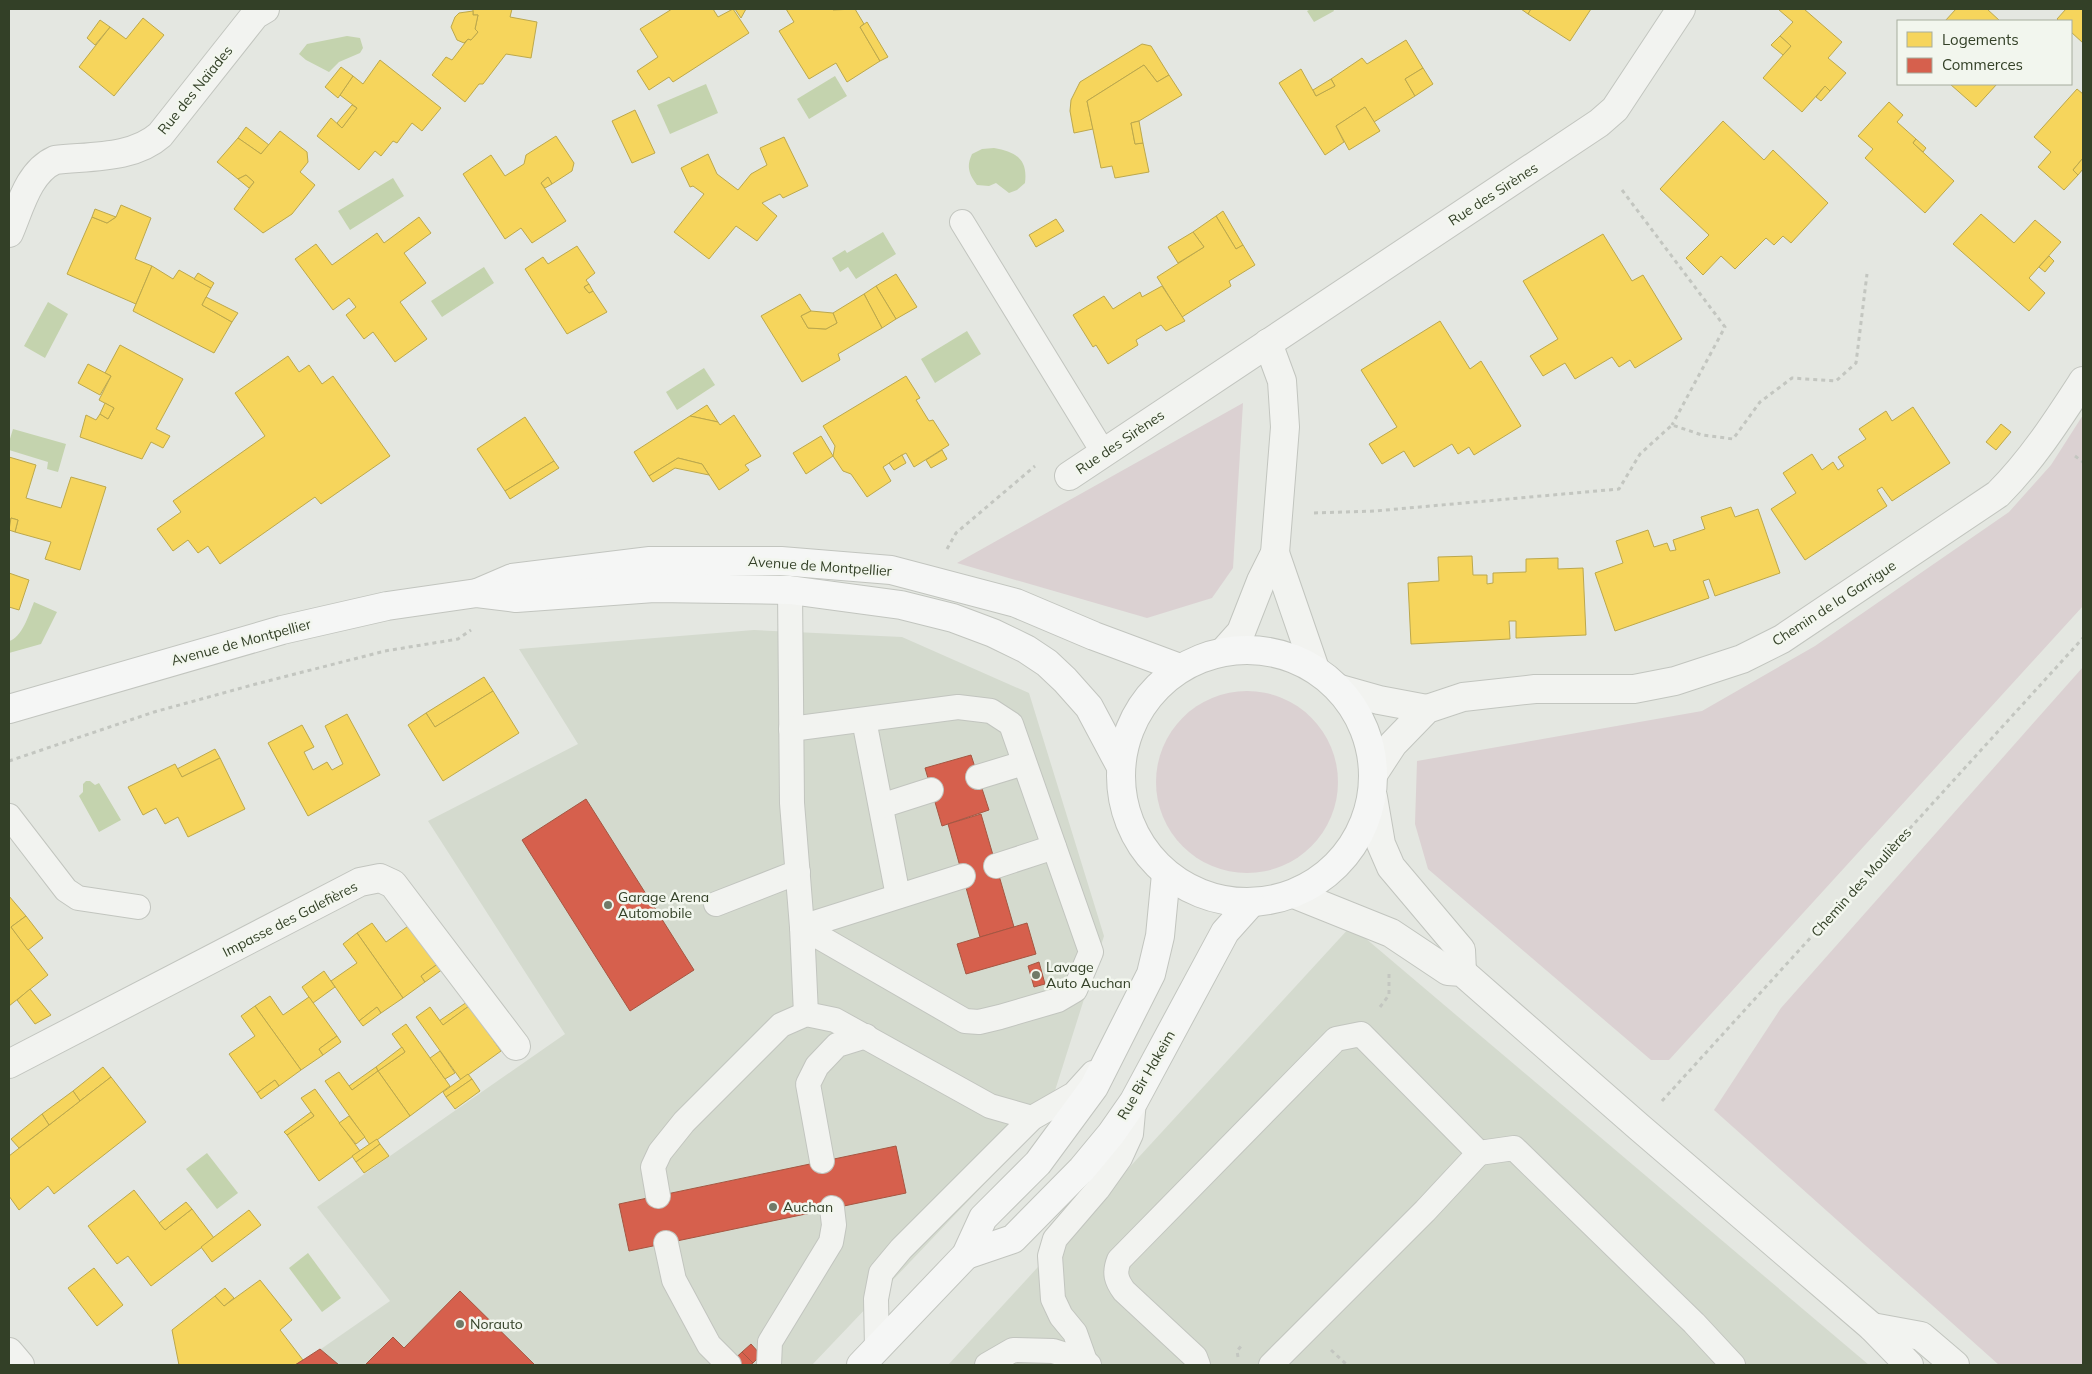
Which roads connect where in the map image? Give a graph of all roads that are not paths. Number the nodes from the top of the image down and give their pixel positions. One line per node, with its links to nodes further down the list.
1 (265, 9): 4 (street, Rue des Naïades)
2 (1681, 9): 5 (street, Rue des Sirènes)
3 (962, 222): 7 (lane)
4 (9, 233)
5 (1268, 343): 7 (street, Rue des Sirènes); 9 (street)
6 (2083, 381): 17 (street, Chemin de la Garrigue)
7 (1103, 452): 8 (street, Rue des Sirènes)
8 (1069, 476)
9 (1275, 553): 12 (street); 14 (street)
10 (790, 590): 11 (main road, Avenue de Montpellier); 19 (lane); 21 (main road, Avenue de Montpellier)
11 (477, 593): 13 (main road, Avenue de Montpellier); 16 (main road, Avenue de Montpellier)
12 (1224, 651): 13 (main road); 14 (main road)
13 (1180, 668): 21 (main road)
14 (1315, 669): 15 (main road)
15 (1340, 689): 17 (street, Chemin de la Garrigue); 23 (main road)
16 (9, 709)
17 (1427, 709): 23 (street, Chemin de la Garrigue)
18 (864, 720): 19 (lane); 20 (lane); 25 (lane)
19 (791, 729): 29 (lane)
20 (1024, 763): 22 (lane); 27 (lane)
21 (1121, 767): 30 (main road)
22 (978, 778)
23 (1374, 785): 32 (main road); 38 (street)
24 (932, 790): 25 (lane)
25 (881, 806): 33 (lane)
26 (9, 816): 36 (lane)
27 (1054, 847): 28 (lane); 37 (lane)
28 (996, 866)
29 (798, 872): 35 (lane); 37 (lane)
30 (1166, 874): 34 (main road); 42 (main road, Rue Bir Hakeim)
31 (963, 876): 33 (lane)
32 (1294, 894): 34 (main road); 38 (street)
33 (898, 896): 37 (lane)
34 (1251, 902): 44 (main road, Rue Bir Hakeim)
35 (716, 904)
36 (138, 908)
37 (802, 927): 39 (lane)
38 (1462, 972): 52 (street)
39 (806, 1014): 40 (lane); 48 (lane)
40 (866, 1036): 45 (lane); 47 (lane)
41 (516, 1046): 43 (street, Impasse des Galefières)
42 (1113, 1049): 45 (lane); 51 (main road, Rue Bir Hakeim)
43 (9, 1064)
44 (1134, 1101): 51 (main road, Rue Bir Hakeim); 57 (lane)
45 (1032, 1118): 55 (lane)
46 (1479, 1152): 62 (lane); 63 (lane); 64 (lane)
47 (822, 1161)
48 (658, 1196)
49 (832, 1208): 60 (lane)
50 (666, 1243): 59 (lane)
51 (966, 1255): 55 (main road, Rue Bir Hakeim)
52 (1872, 1327): 53 (street); 56 (street)
53 (1921, 1336): 65 (lane); 66 (street)
54 (9, 1352): 58 (street)
55 (869, 1357)
56 (1901, 1361)
57 (1087, 1363): 61 (lane)
58 (20, 1365)
59 (729, 1365)
60 (769, 1365)
61 (987, 1365)
62 (1198, 1365)
63 (1271, 1365)
64 (1733, 1365)
65 (1933, 1365)
66 (1956, 1365)

